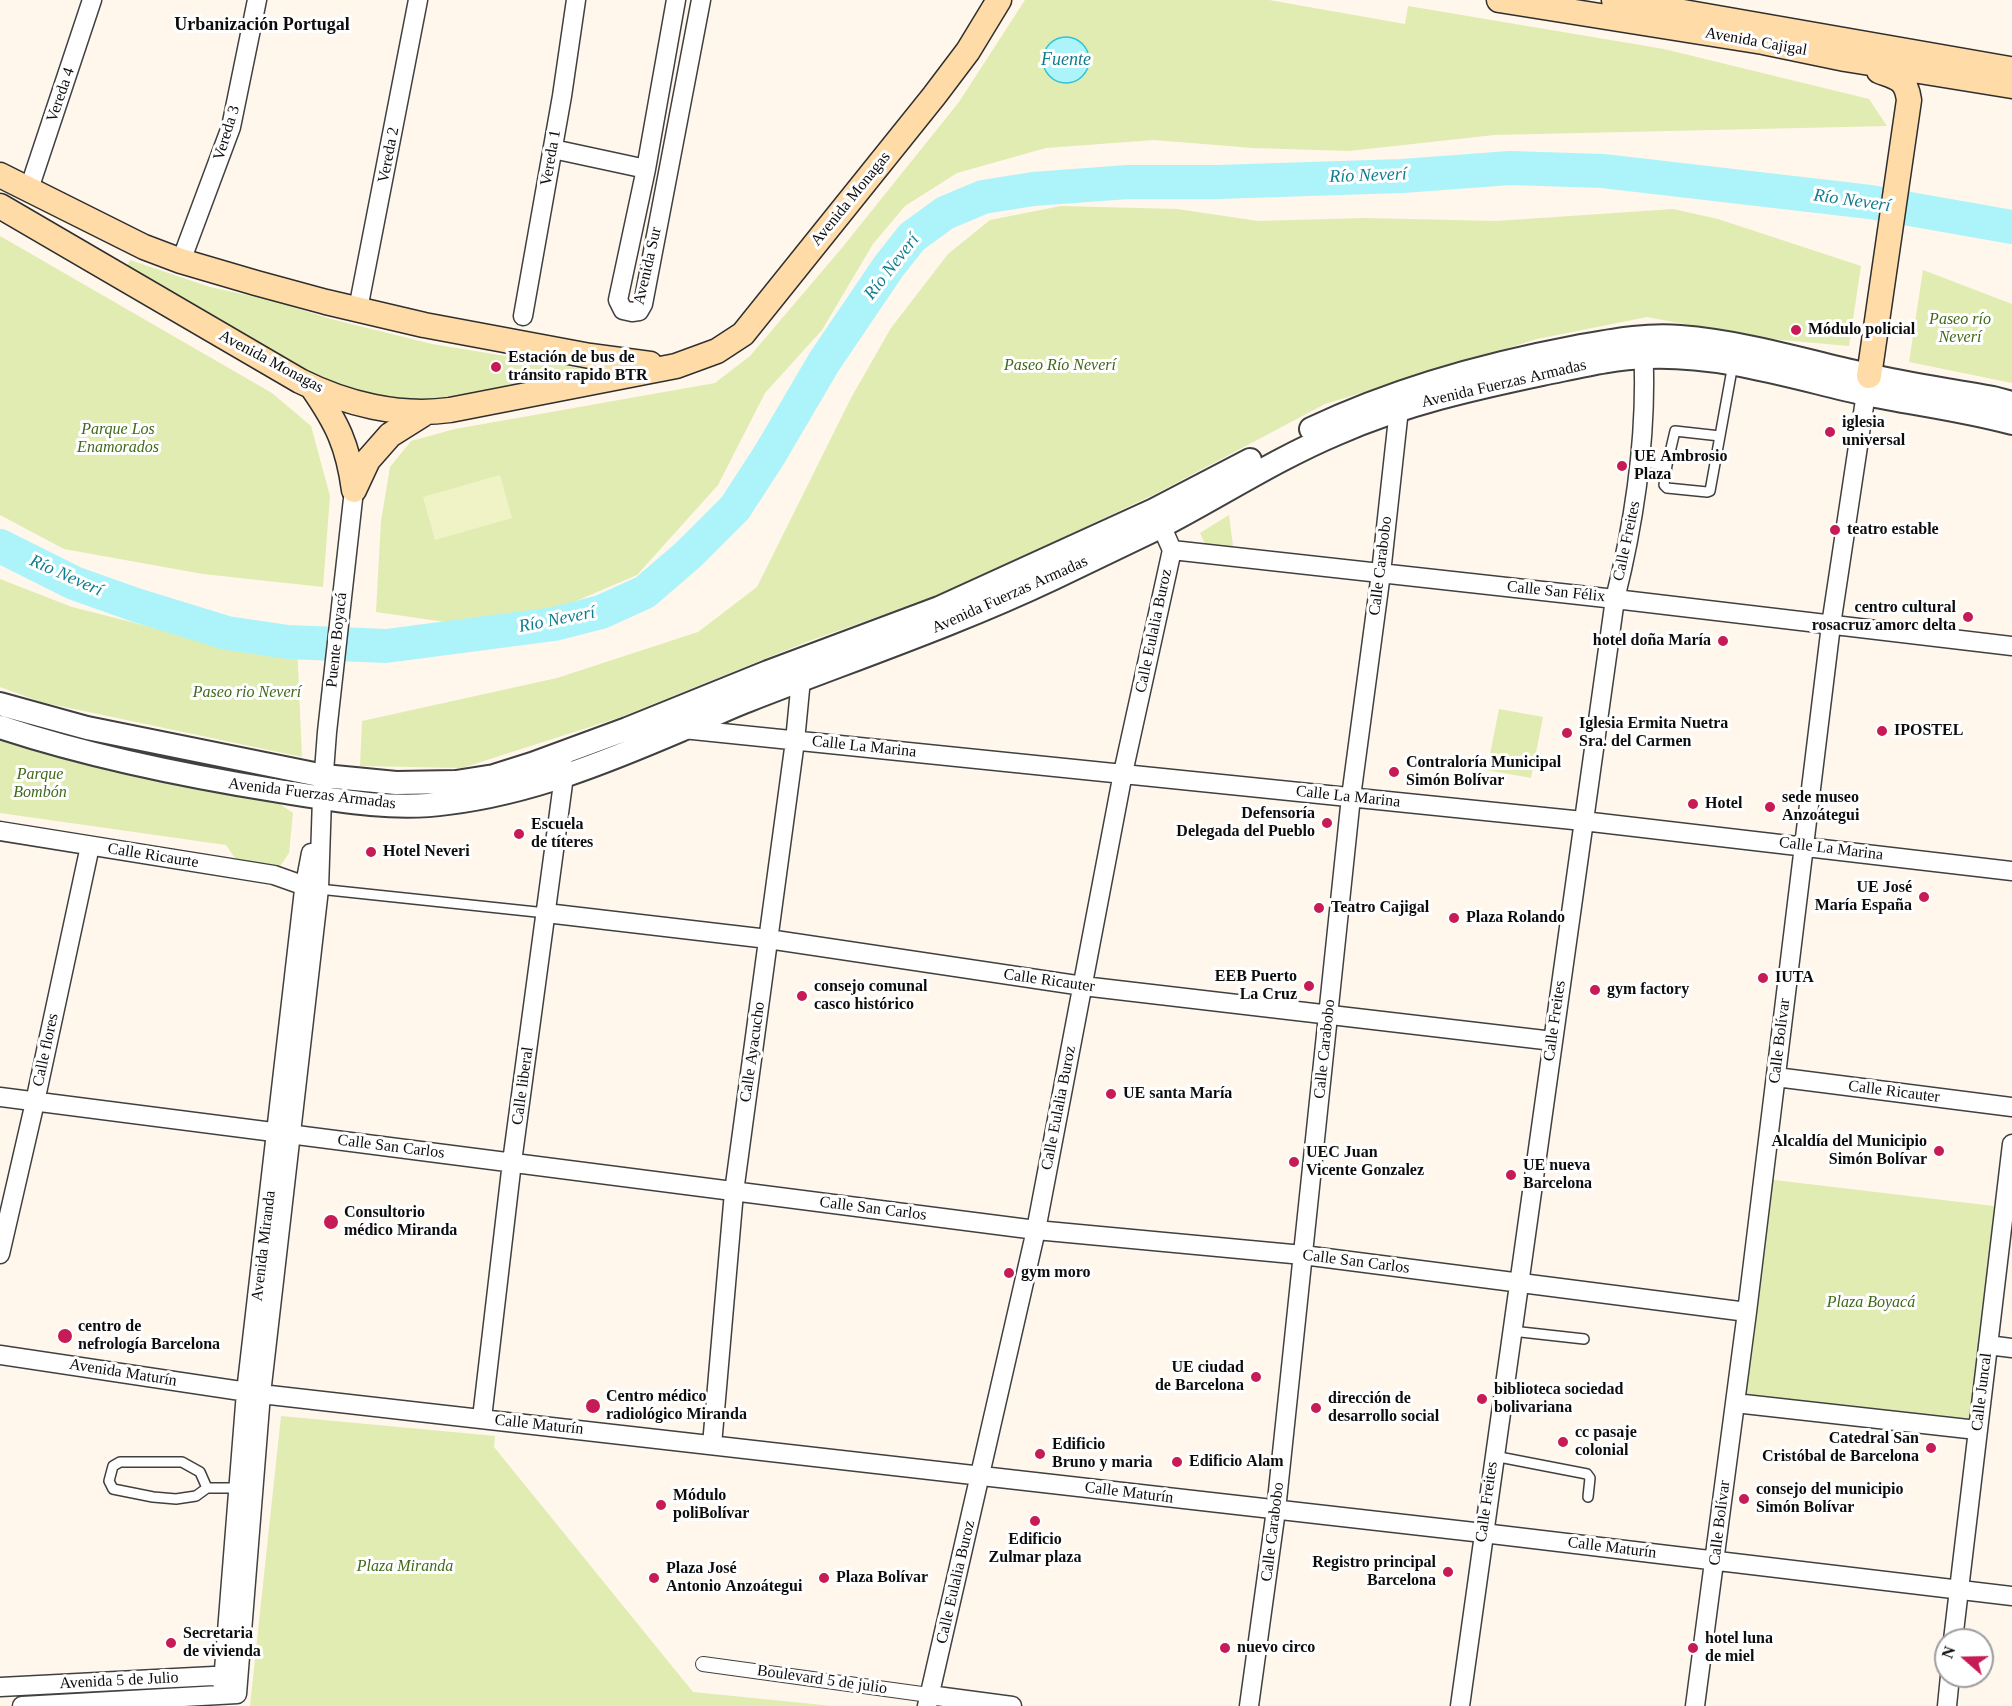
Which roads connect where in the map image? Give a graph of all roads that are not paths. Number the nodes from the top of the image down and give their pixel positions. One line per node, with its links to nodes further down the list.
1 (92, 0): 17 (street, Vereda 4)
2 (257, 0): 19 (street, Vereda 3)
3 (418, 0): 20 (street, Vereda 2)
4 (576, 0): 14 (street, Vereda 1)
5 (676, 0): 15 (street, Avenida Sur)
6 (701, 0): 15 (street, Avenida Sur)
7 (1499, 0): 11 (main road, Avenida Cajigal)
8 (1614, 0): 10 (main road, Avenida Cajigal)
9 (998, 2): 24 (main road, Avenida Monagas)
10 (1703, 7): 12 (main road, Avenida Cajigal)
11 (1845, 59): 13 (main road, Avenida Cajigal); 25 (main road)
12 (2012, 69)
13 (2012, 86)
14 (553, 148): 15 (street); 21 (street, Vereda 1)
15 (646, 169)
16 (0, 175): 17 (main road, Avenida Monagas)
17 (29, 189): 19 (main road, Avenida Monagas)
18 (0, 206): 26 (main road, Avenida Monagas)
19 (181, 261): 20 (main road, Avenida Monagas)
20 (358, 309): 24 (main road, Avenida Monagas)
21 (523, 316)
22 (1643, 347): 23 (street, Avenida Fuerzas Armadas); 25 (street, Avenida Fuerzas Armadas); 27 (street, Avenida Fuerzas Armadas); 32 (street, Calle Freites)
23 (1733, 364): 25 (street, Avenida Fuerzas Armadas); 31 (lane)
24 (676, 366): 29 (main road, Avenida Monagas)
25 (1867, 385): 28 (street, Avenida Fuerzas Armadas); 30 (street, Avenida Fuerzas Armadas); 39 (street, Calle Bolívar)
26 (312, 387): 29 (main road, Avenida Monagas); 34 (main road)
27 (1400, 401): 35 (street, Avenida Fuerzas Armadas); 37 (street, Calle Carabobo)
28 (2012, 403)
29 (425, 413): 34 (main road)
30 (2012, 423)
31 (1720, 436): 33 (lane); 33 (lane)
32 (1641, 462): 33 (lane); 38 (street, Calle Freites)
33 (1667, 465)
34 (354, 490): 45 (street, Puente Boyacá)
35 (1157, 518): 36 (street, Calle Eulalia Buroz); 41 (street, Avenida Fuerzas Armadas)
36 (1172, 549): 37 (street, Calle San Félix); 48 (street, Calle Eulalia Buroz)
37 (1381, 573): 38 (street, Calle San Félix); 51 (street, Calle Carabobo)
38 (1615, 599): 39 (street, Calle San Félix); 52 (street, Calle Freites)
39 (1831, 625): 40 (street, Calle San Félix); 55 (street, Calle Bolívar)
40 (2012, 646)
41 (802, 669): 44 (street, Avenida Fuerzas Armadas); 46 (street, Calle Ayacucho); 47 (street, Avenida Fuerzas Armadas)
42 (0, 704): 50 (street, Avenida Fuerzas Armadas)
43 (0, 728): 50 (street, Avenida Fuerzas Armadas)
44 (682, 729): 46 (street, Calle La Marina); 49 (street, Avenida Fuerzas Armadas)
45 (327, 732): 50 (street, Avenida Miranda)
46 (795, 741): 48 (street, Calle La Marina); 59 (street, Calle Ayacucho)
47 (562, 753): 49 (street, Calle liberal); 50 (street, Avenida Fuerzas Armadas)
48 (1123, 773): 51 (street, Calle La Marina); 60 (street, Calle Eulalia Buroz)
49 (564, 776): 50 (street, Avenida Fuerzas Armadas); 58 (street, Calle liberal)
50 (323, 787): 57 (street, Avenida Miranda)
51 (1351, 797): 52 (street, Calle La Marina); 61 (street, Calle Carabobo)
52 (1583, 821): 55 (street, Calle La Marina); 62 (street, Calle Freites)
53 (0, 831): 54 (street, Calle Ricaurte)
54 (90, 846): 57 (street, Calle Ricaurte); 65 (street, Calle flores)
55 (1803, 846): 56 (street, Calle La Marina); 63 (street, Calle Bolívar)
56 (2012, 871)
57 (312, 888): 58 (lane, Calle Ricaurte); 67 (street, Avenida Miranda)
58 (546, 913): 59 (street, Calle Ricauter); 69 (street, Calle liberal)
59 (768, 939): 60 (street, Calle Ricauter); 70 (street, Calle Ayacucho)
60 (1083, 986): 61 (street, Calle Ricauter); 71 (street, Calle Eulalia Buroz)
61 (1328, 1014): 62 (street, Calle Ricauter); 73 (street, Calle Carabobo)
62 (1553, 1041): 74 (street, Calle Freites)
63 (1776, 1077): 66 (street, Calle Ricauter); 75 (street, Calle Bolívar)
64 (0, 1097): 65 (street, Calle San Carlos)
65 (35, 1102): 67 (street, Calle San Carlos); 72 (street, Calle flores)
66 (2012, 1107)
67 (285, 1134): 69 (street, Calle San Carlos); 81 (street, Avenida Miranda)
68 (2012, 1144): 78 (street, Calle Juncal)
69 (512, 1162): 70 (street, Calle San Carlos); 83 (street, Calle liberal)
70 (734, 1192): 71 (street, Calle San Carlos); 85 (street, Calle Ayacucho)
71 (1036, 1230): 73 (street, Calle San Carlos); 87 (street, Calle Eulalia Buroz)
72 (0, 1254)
73 (1303, 1255): 74 (street, Calle San Carlos); 91 (street, Calle Carabobo)
74 (1519, 1282): 75 (street, Calle San Carlos); 76 (street, Calle Freites)
75 (1747, 1312): 82 (street, Calle Bolívar)
76 (1512, 1330): 77 (lane); 86 (street, Calle Freites)
77 (1584, 1339)
78 (1988, 1346): 79 (street); 84 (street, Calle Juncal)
79 (2012, 1348)
80 (0, 1355): 81 (street, Avenida Maturín)
81 (254, 1393): 83 (street, Calle Maturín); 89 (street, Avenida Miranda); 98 (street, Avenida Miranda)
82 (1735, 1403): 84 (street); 93 (street, Calle Bolívar)
83 (482, 1418): 85 (street, Calle Maturín)
84 (1977, 1430): 94 (street, Calle Juncal)
85 (712, 1445): 87 (street, Calle Maturín)
86 (1494, 1456): 90 (lane); 92 (street, Calle Freites)
87 (980, 1476): 91 (street, Calle Maturín); 102 (street, Calle Eulalia Buroz)
88 (207, 1488): 88 (lane); 89 (lane)
89 (239, 1488): 98 (street, Avenida Miranda)
90 (1588, 1497)
91 (1276, 1510): 92 (street, Calle Maturín); 105 (street, Calle Carabobo)
92 (1483, 1533): 93 (street, Calle Maturín); 106 (street, Calle Freites)
93 (1715, 1560): 94 (street, Calle Maturín); 107 (street, Calle Bolívar)
94 (1958, 1588): 95 (street, Calle Maturín); 96 (street, Calle Juncal)
95 (2012, 1596)
96 (1954, 1628)
97 (703, 1664): 102 (street, Boulevard 5 de julio)
98 (231, 1675): 99 (street, Avenida 5 de Julio); 101 (street, Avenida Miranda)
99 (0, 1687)
100 (1949, 1688): 108 (street)
101 (230, 1695): 103 (street, Avenida 5 de Julio)
102 (928, 1701): 104 (street, Boulevard 5 de julio)
103 (22, 1706)
104 (1012, 1706)
105 (1249, 1706)
106 (1460, 1706)
107 (1695, 1706)
108 (1947, 1706)

